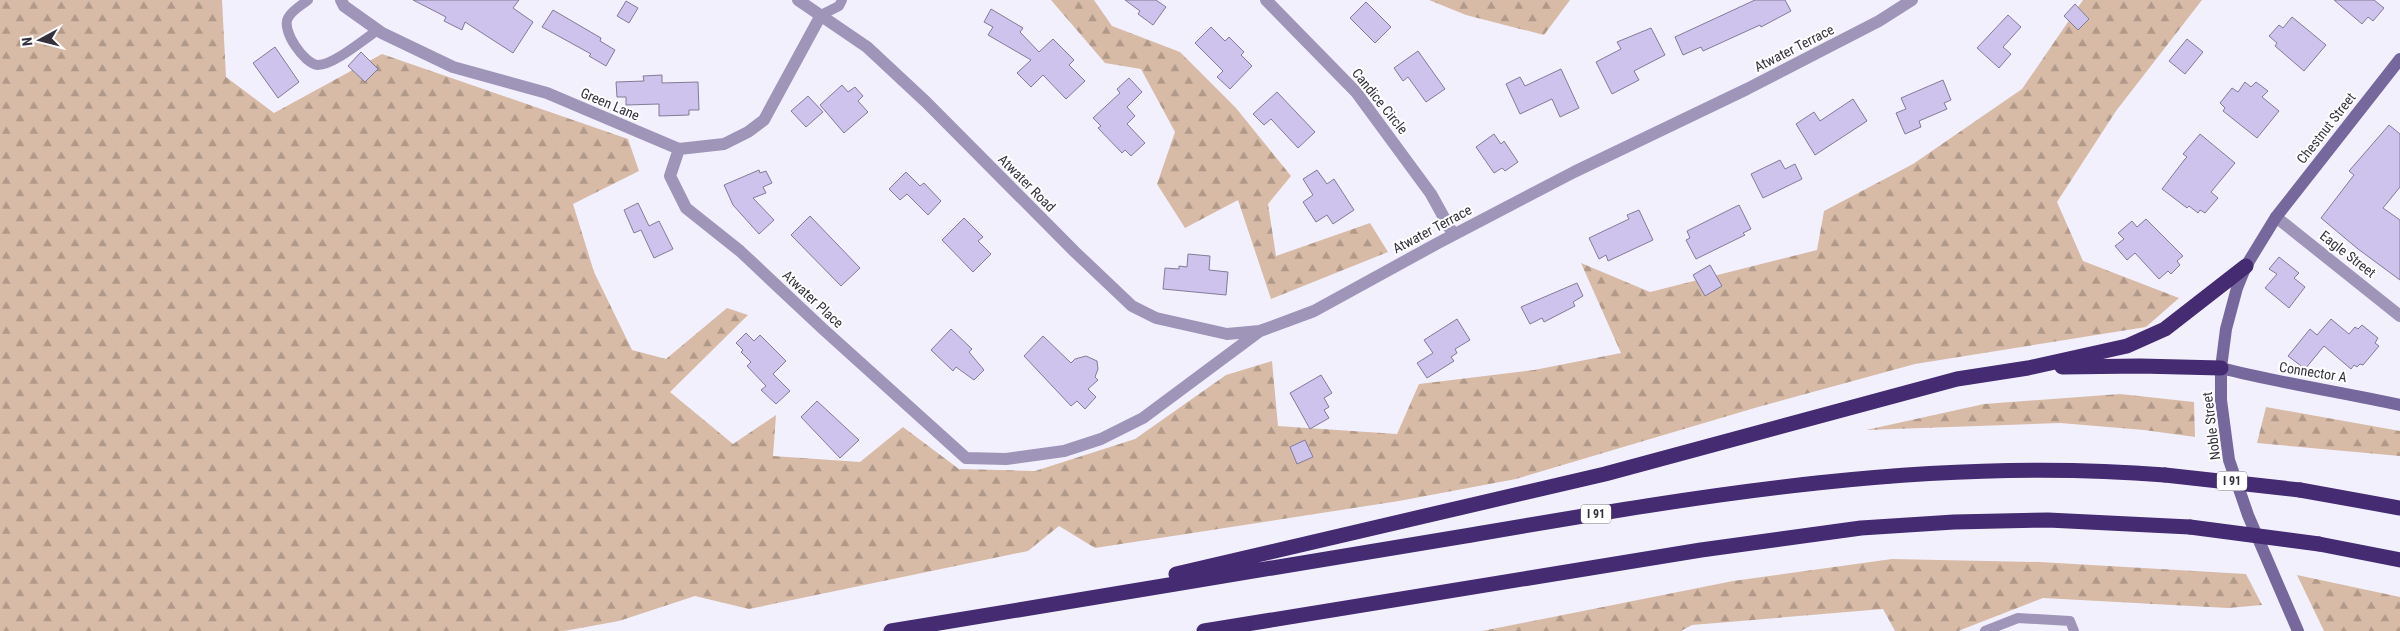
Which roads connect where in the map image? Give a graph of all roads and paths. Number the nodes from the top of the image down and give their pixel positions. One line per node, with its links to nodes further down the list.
1 (308, 0): 8 (lane)
2 (341, 0): 8 (street, Green Lane)
3 (798, 0): 7 (street, Atwater Road)
4 (842, 0): 7 (lane)
5 (1266, 0): 12 (street, Candice Circle)
6 (1912, 0): 12 (street, Atwater Terrace)
7 (821, 15): 10 (street, Green Lane); 15 (street, Atwater Road)
8 (378, 30): 10 (street, Green Lane)
9 (2400, 58): 11 (main road, Chestnut Street)
10 (679, 149): 19 (street, Atwater Place)
11 (2276, 217): 13 (main road, Noble Street); 14 (street, Eagle Street)
12 (1454, 234): 15 (street, Atwater Terrace)
13 (2246, 266): 16 (highway); 17 (main road, Noble Street)
14 (2400, 316)
15 (1260, 331): 19 (street, Atwater Terrace)
16 (2028, 368): 17 (highway); 24 (highway)
17 (2221, 368): 18 (main road, Connector A); 29 (main road, Noble Street)
18 (2400, 405)
19 (966, 458)
20 (2400, 508): 24 (highway, I 91, bridge)
21 (2363, 552): 22 (highway); 23 (highway); 26 (highway, bridge)
22 (2400, 560)
23 (2400, 567)
24 (1031, 608): 25 (highway, I 91)
25 (891, 631)
26 (1204, 631)
27 (1985, 631): 28 (lane)
28 (2074, 631)
29 (2298, 631)

